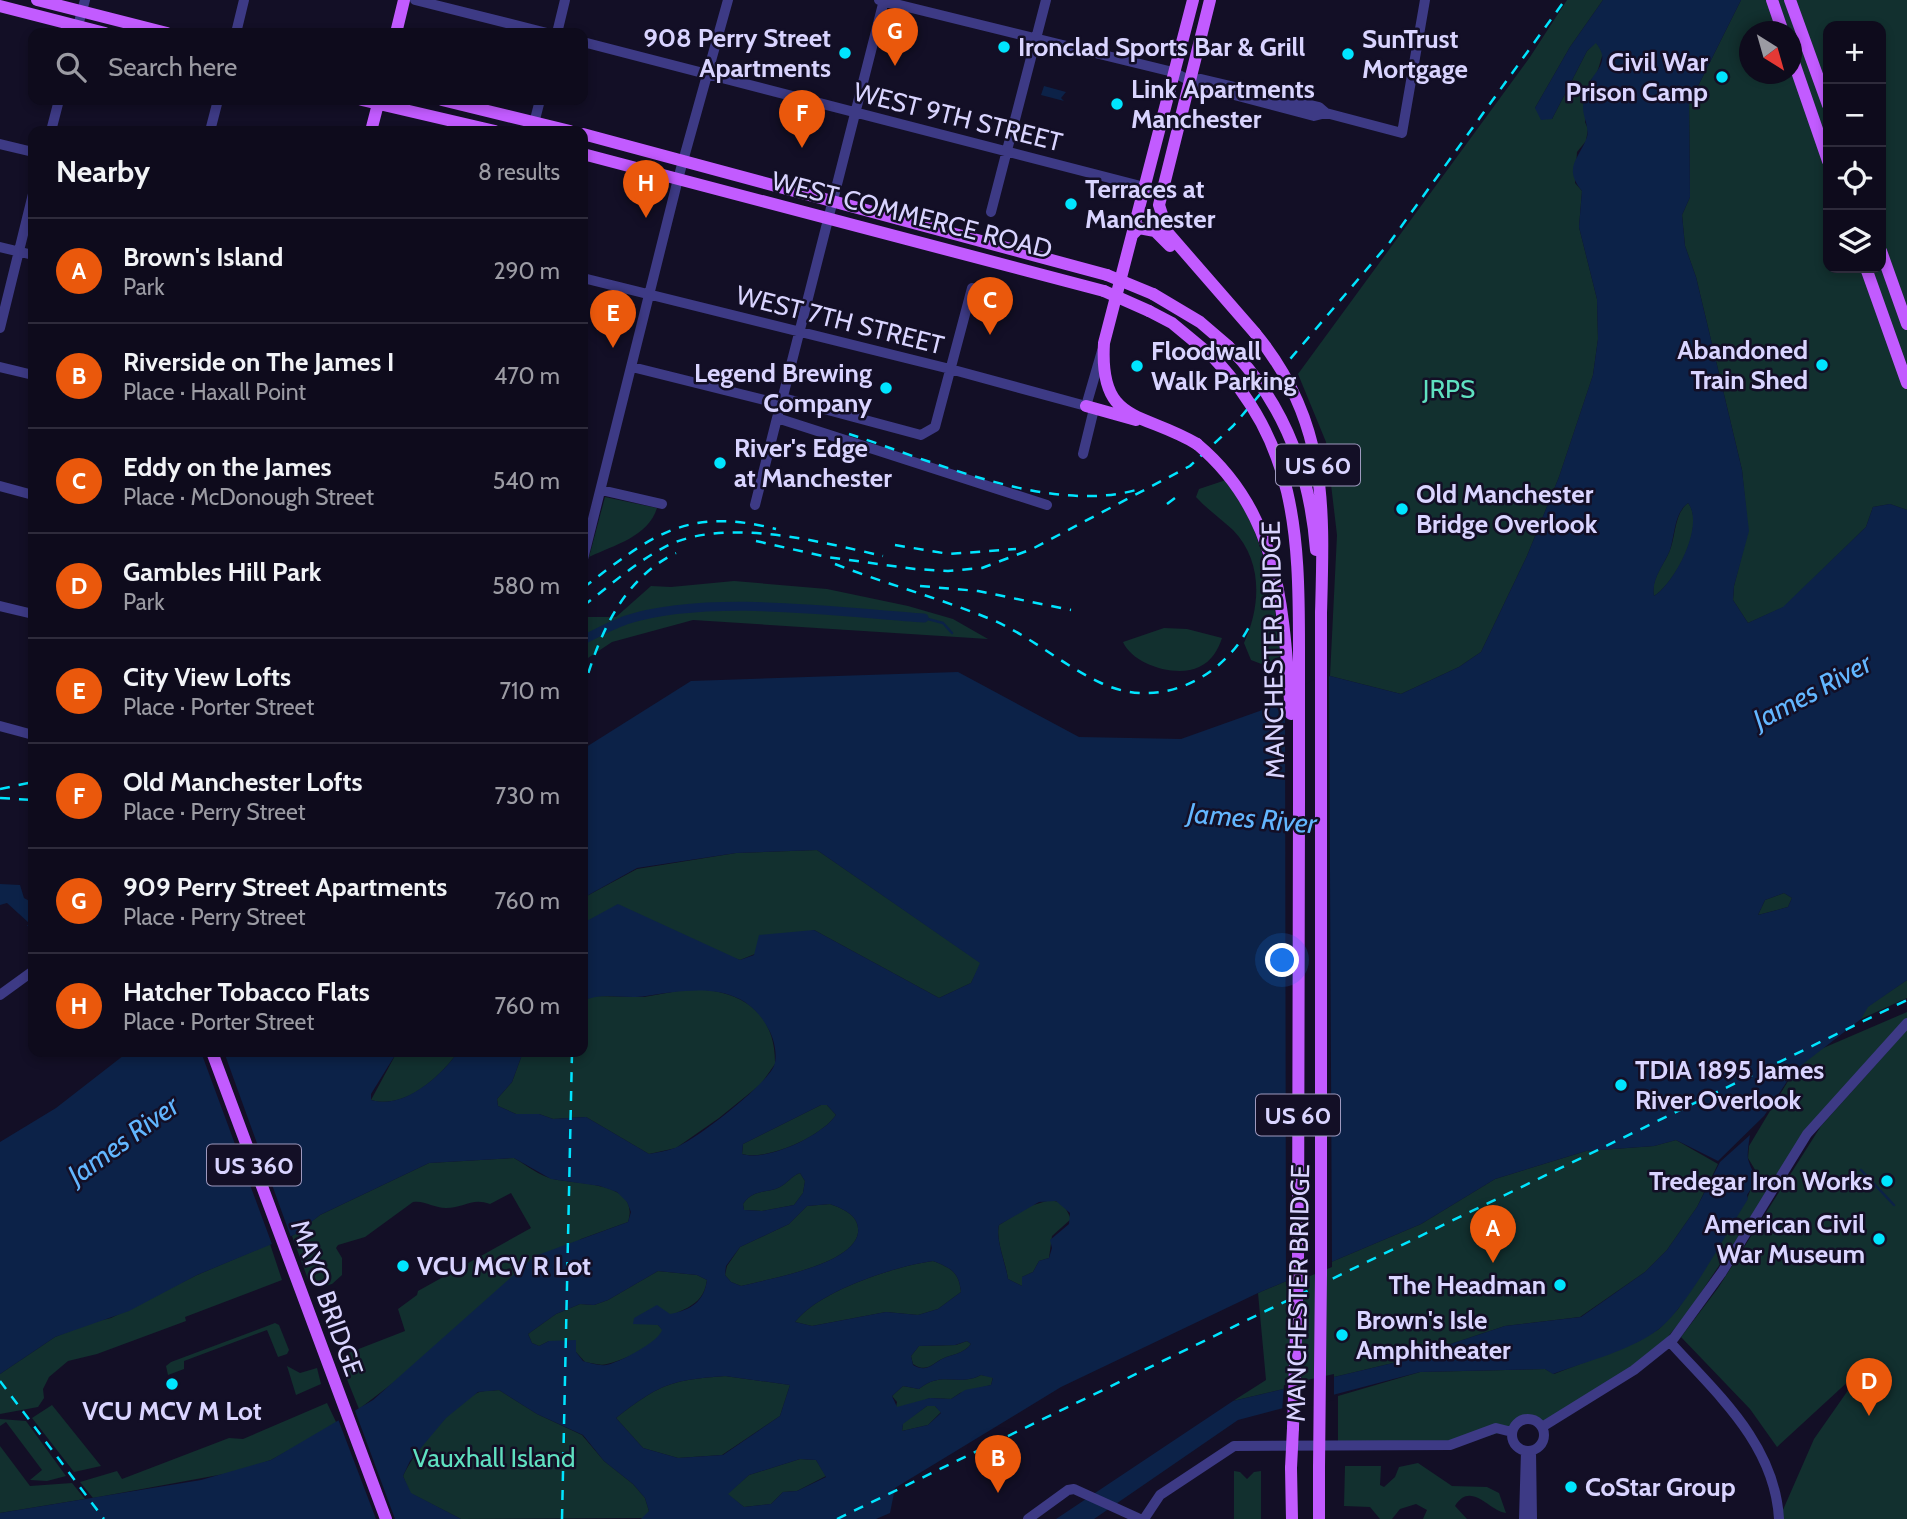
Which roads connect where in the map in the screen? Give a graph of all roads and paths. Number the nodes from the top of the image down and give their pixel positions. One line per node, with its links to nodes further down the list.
1 (37, 0): 15 (main road)
2 (244, 0): 20 (street)
3 (404, 0): 21 (main road)
4 (415, 0): 22 (street)
5 (565, 0): 23 (street)
6 (728, 0): 27 (street)
7 (882, 0): 24 (street); 37 (street)
8 (1046, 0): 24 (street)
9 (1193, 0): 26 (main road, US 60)
10 (1210, 0): 28 (main road, US 60)
11 (1425, 0): 28 (street)
12 (1772, 0): 16 (main road)
13 (1790, 0): 30 (main road)
14 (0, 6): 17 (main road)
15 (83, 6): 18 (street); 19 (main road)
16 (1779, 21)
17 (71, 28)
18 (78, 28)
19 (151, 28)
20 (237, 28)
21 (397, 28)
22 (527, 28)
23 (558, 28)
24 (1037, 39): 26 (street); 47 (street)
25 (588, 43): 27 (street, WEST 9TH STREET)
26 (1173, 72): 28 (street); 51 (main road, US 60)
27 (709, 75): 37 (street, WEST 9TH STREET); 49 (street)
28 (1189, 80): 52 (main road, US 60)
29 (1801, 84): 45 (main road)
30 (1823, 91)
31 (58, 105): 38 (street)
32 (217, 105): 39 (street)
33 (377, 105): 40 (main road)
34 (390, 105): 41 (main road)
35 (460, 105): 42 (main road)
36 (539, 105): 42 (street)
37 (855, 112): 47 (street, WEST 9TH STREET); 53 (street)
38 (52, 126)
39 (210, 126)
40 (372, 126)
41 (475, 126)
42 (533, 126)
43 (588, 135): 49 (main road, WEST COMMERCE ROAD)
44 (0, 144): 46 (street)
45 (1823, 147)
46 (28, 151)
47 (1007, 152): 51 (street, WEST 9TH STREET); 55 (street)
48 (588, 154): 50 (main road, WEST COMMERCE ROAD)
49 (683, 163): 50 (street); 53 (main road, WEST COMMERCE ROAD)
50 (678, 178): 56 (main road, WEST COMMERCE ROAD); 66 (street)
51 (1144, 187): 52 (street, WEST 9TH STREET); 57 (main road, US 60)
52 (1160, 191): 62 (main road, US 60)
53 (834, 202): 56 (street); 71 (main road, WEST COMMERCE ROAD, bridge)
54 (28, 212): 59 (street)
55 (991, 212)
56 (830, 218): 69 (street); 72 (main road, WEST COMMERCE ROAD, bridge)
57 (1133, 234): 62 (main road); 70 (main road, US 60)
58 (0, 247): 59 (street)
59 (17, 251): 60 (street); 68 (street)
60 (28, 254)
61 (1886, 265): 67 (main road)
62 (1200, 271): 92 (main road, US 60, bridge)
63 (1868, 273): 77 (main road)
64 (588, 279): 66 (street, WEST 7TH STREET)
65 (972, 288): 75 (street)
66 (649, 295): 69 (street, WEST 7TH STREET); 74 (street)
67 (1907, 324)
68 (0, 328)
69 (801, 334): 75 (street, WEST 7TH STREET); 78 (street)
70 (1104, 343): 79 (street); 81 (main road, US 60)
71 (1228, 346): 92 (main road, MANCHESTER BRIDGE, bridge)
72 (1213, 356): 95 (main road, MANCHESTER BRIDGE, bridge)
73 (0, 367): 76 (street)
74 (632, 367): 78 (street); 84 (street)
75 (950, 369): 78 (street); 79 (street, WEST 7TH STREET)
76 (28, 375)
77 (1907, 383)
78 (782, 401): 80 (street)
79 (1090, 408): 81 (main road); 82 (street)
80 (778, 418): 87 (street); 88 (street)
81 (1155, 426): 95 (main road, US 60, bridge)
82 (1083, 454)
83 (0, 486): 85 (street)
84 (601, 490): 86 (street); 89 (street)
85 (28, 494)
86 (662, 504)
87 (755, 505)
88 (1047, 505)
89 (588, 540)
90 (0, 606): 91 (street)
91 (28, 613)
92 (1321, 613): 108 (main road, MANCHESTER BRIDGE / US 60, bridge)
93 (0, 726): 94 (street)
94 (28, 734)
95 (1299, 801): 107 (main road, MANCHESTER BRIDGE / US 60, bridge)
96 (28, 975): 97 (street)
97 (0, 995)
98 (1907, 1023): 100 (street)
99 (214, 1057): 104 (main road, MAYO BRIDGE / US 360)
100 (1670, 1342): 101 (street); 111 (street)
101 (1542, 1427): 102 (street); 103 (street)
102 (1512, 1432): 103 (street); 106 (street)
103 (1529, 1451): 109 (street); 110 (street)
104 (386, 1519)
105 (1028, 1519): 106 (street)
106 (1142, 1519)
107 (1292, 1519)
108 (1319, 1519)
109 (1524, 1519)
110 (1532, 1519)
111 (1779, 1519)

